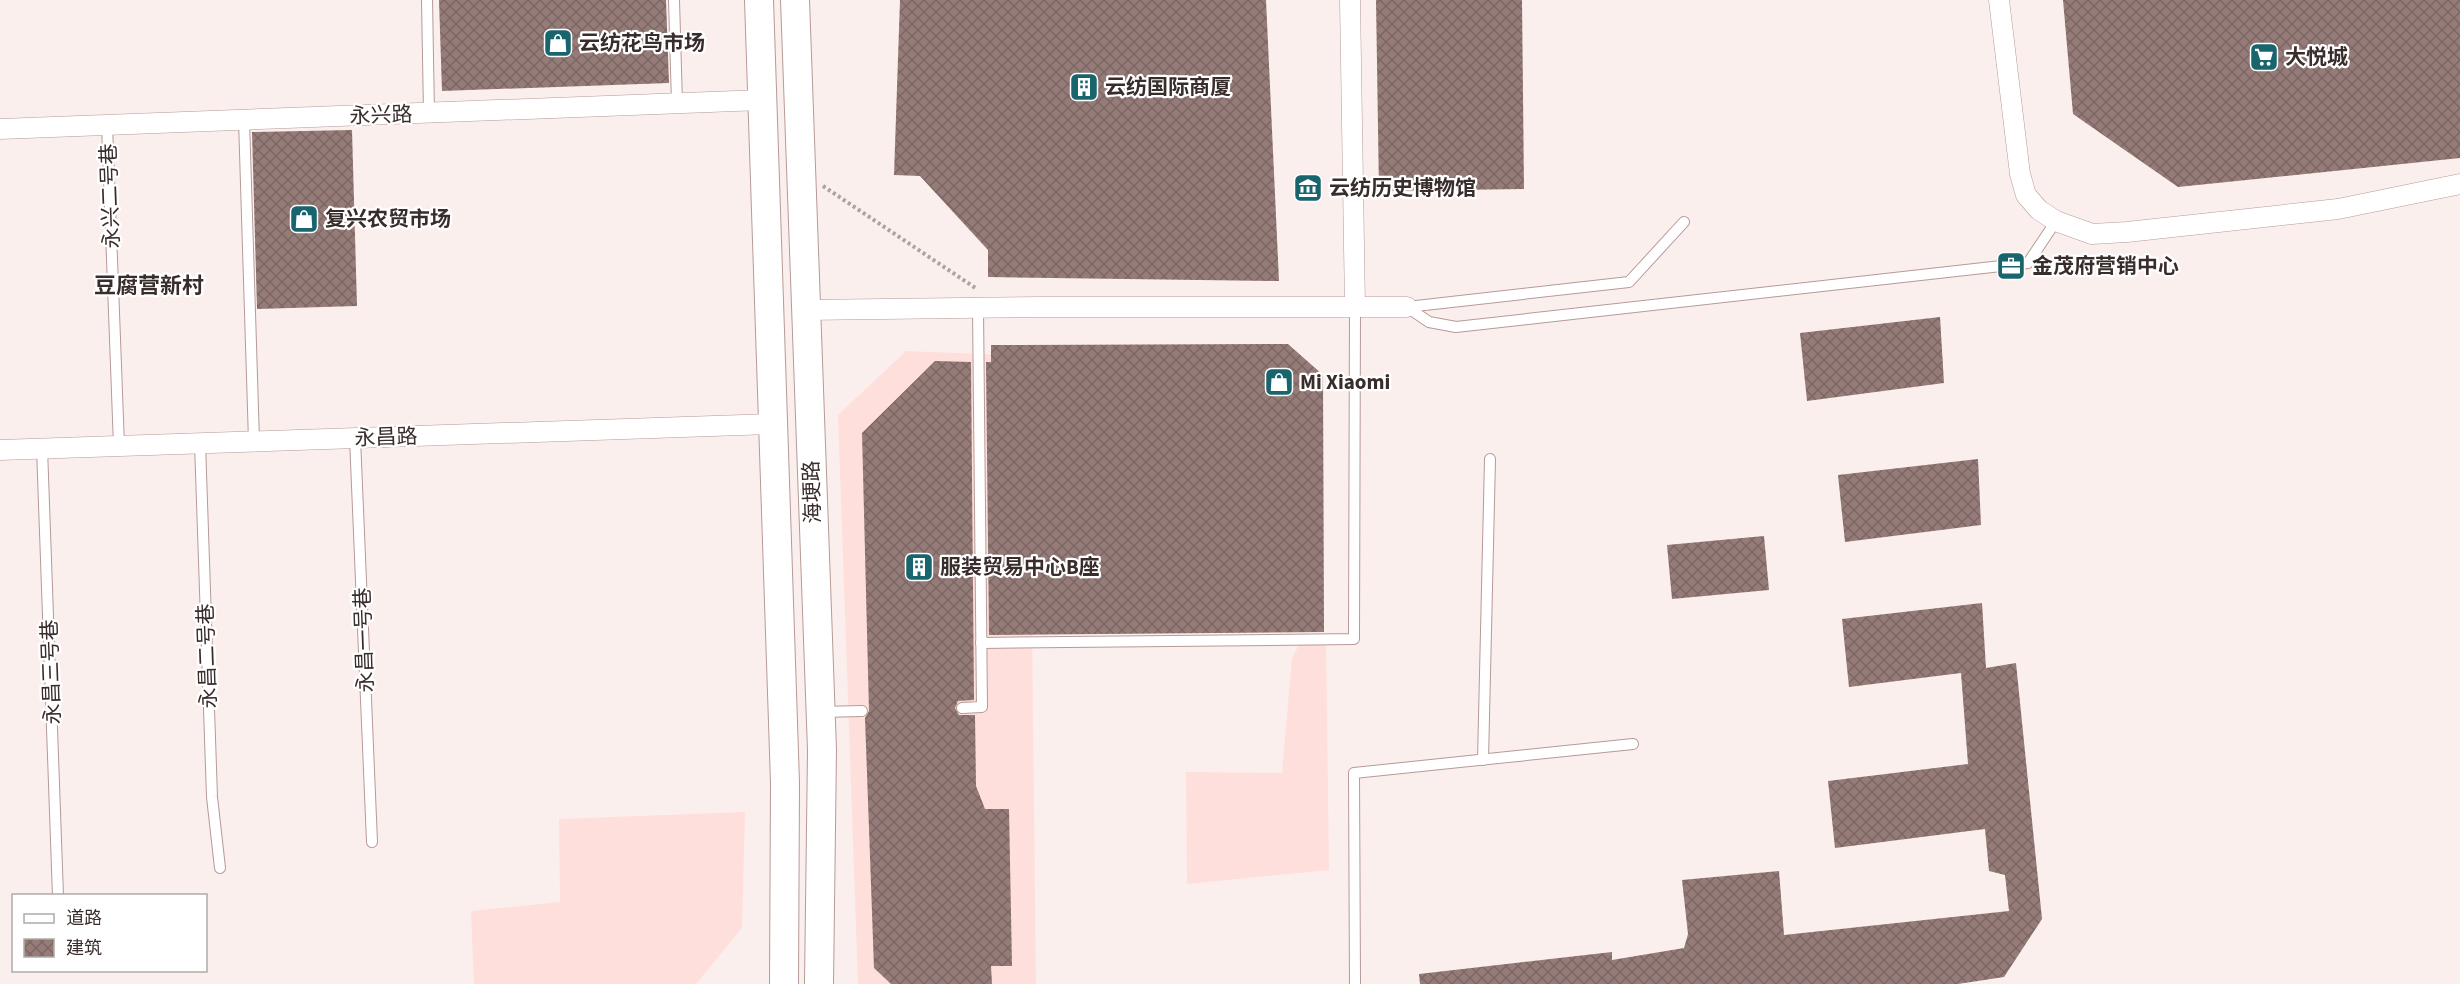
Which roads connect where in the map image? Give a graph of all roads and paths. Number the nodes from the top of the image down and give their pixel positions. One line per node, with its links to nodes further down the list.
1 (426, 0): 9 (lane)
2 (674, 0): 8 (lane)
3 (759, 0): 7 (main road, 海埂路)
4 (795, 0): 13 (main road, 海埂路)
5 (1350, 0): 18 (street)
6 (1999, 0): 15 (street)
7 (762, 100): 8 (street, 永兴路); 22 (main road, 海埂路)
8 (677, 103): 9 (street, 永兴路)
9 (429, 113): 10 (street, 永兴路)
10 (244, 120): 11 (street, 永兴路); 24 (lane)
11 (107, 125): 12 (street, 永兴路); 26 (lane, 永兴二号巷)
12 (0, 129)
13 (800, 171): 17 (path); 21 (main road, 海埂路)
14 (2460, 184): 15 (street)
15 (2056, 221): 19 (lane)
16 (1684, 222): 19 (lane)
17 (1005, 307): 18 (street); 20 (street)
18 (1355, 307): 19 (street); 30 (lane)
19 (1407, 307)
20 (978, 308): 21 (street); 30 (lane)
21 (806, 310): 33 (main road, 海埂路)
22 (772, 424): 23 (street, 永昌路); 39 (main road, 海埂路)
23 (355, 438): 24 (street, 永昌路); 36 (lane, 永昌一号巷)
24 (254, 441): 25 (street, 永昌路)
25 (200, 443): 26 (street, 永昌路); 37 (lane, 永昌二号巷)
26 (119, 446): 27 (street, 永昌路)
27 (42, 448): 28 (street, 永昌路); 38 (lane, 永昌三号巷)
28 (0, 450)
29 (1490, 459): 35 (lane)
30 (981, 643): 31 (lane)
31 (962, 708)
32 (862, 711): 33 (lane)
33 (820, 712): 40 (main road, 海埂路)
34 (1633, 744): 35 (lane)
35 (1483, 760): 41 (lane)
36 (372, 842)
37 (220, 868)
38 (58, 894)
39 (784, 984)
40 (819, 984)
41 (1355, 984)

